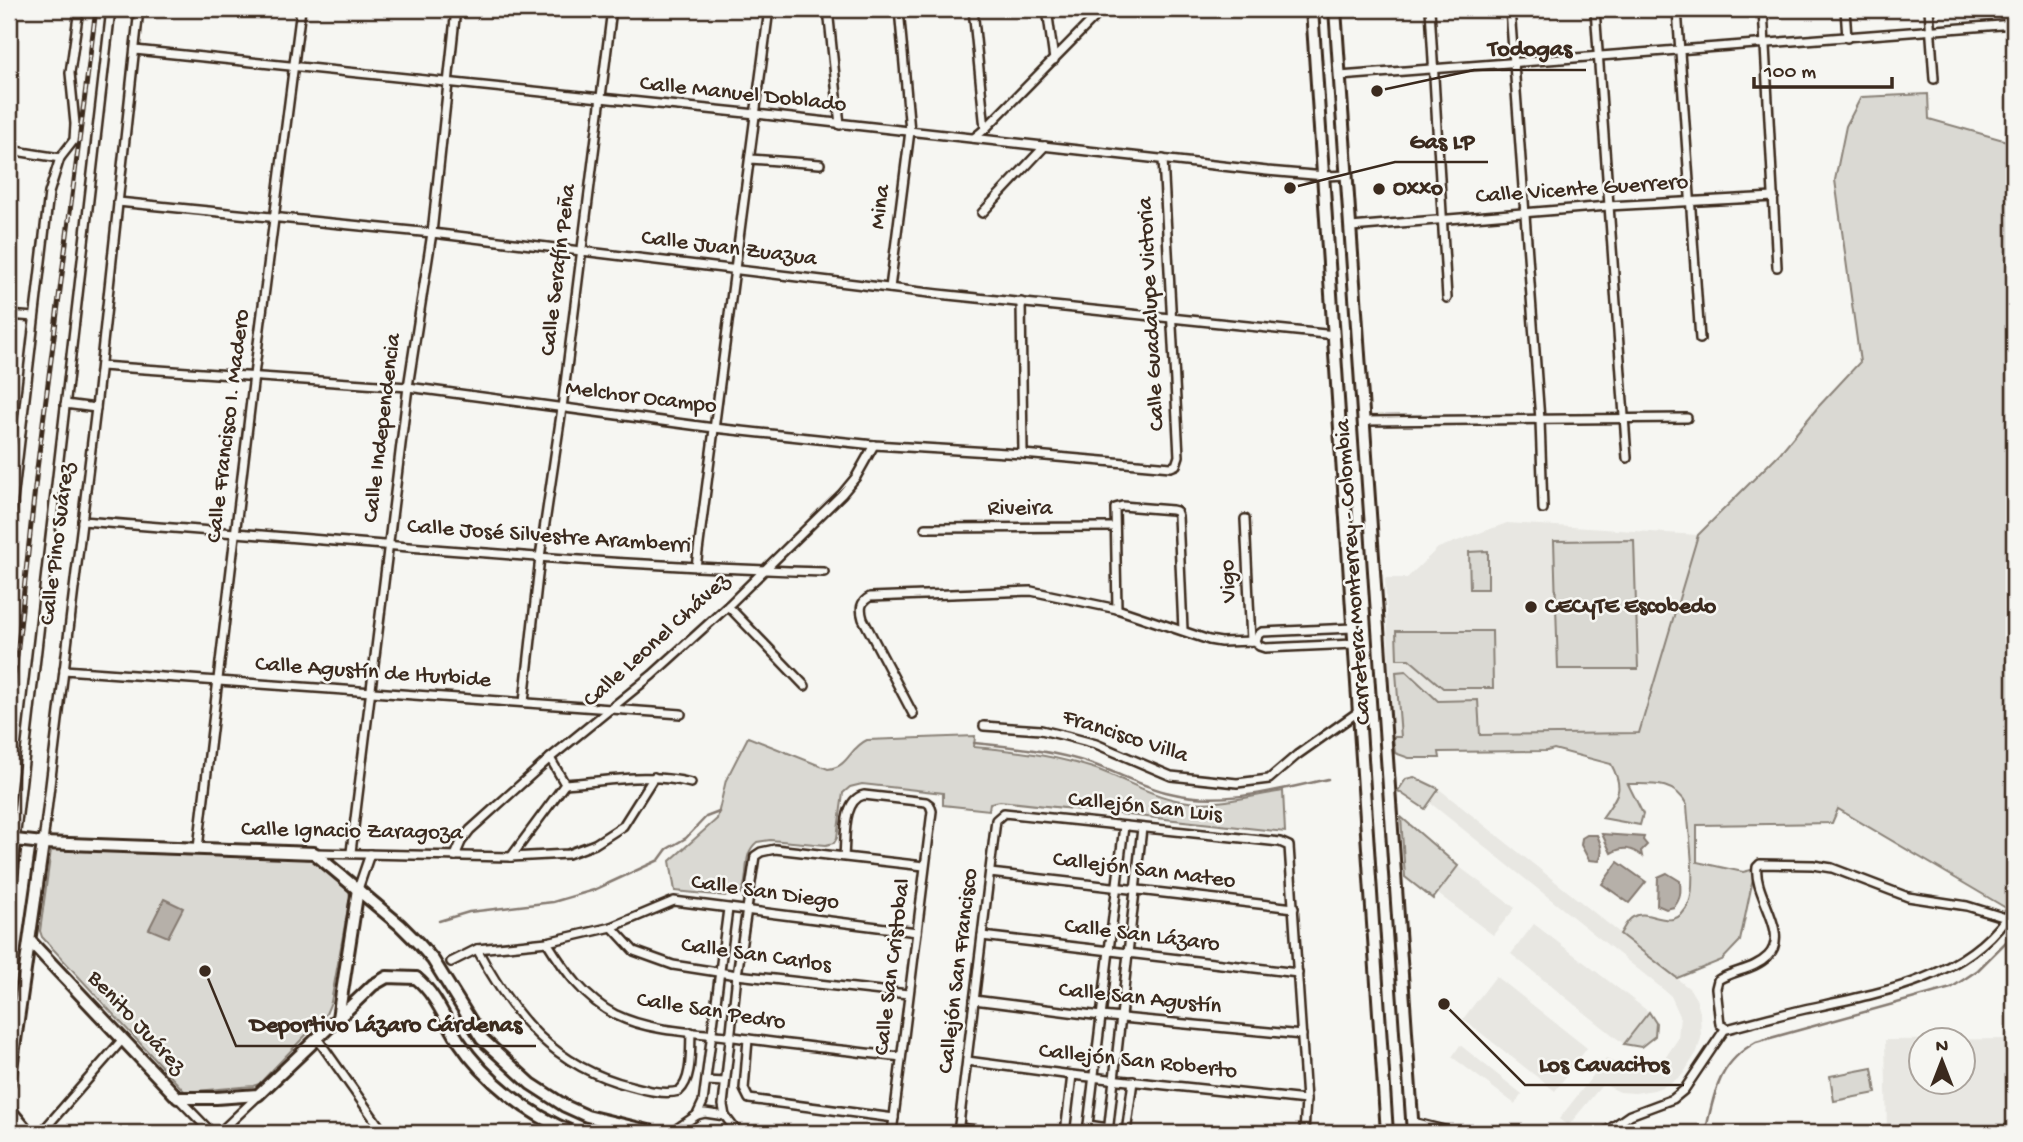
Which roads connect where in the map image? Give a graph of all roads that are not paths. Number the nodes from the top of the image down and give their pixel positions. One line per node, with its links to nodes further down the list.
1 (79, 9): 46 (street)
2 (111, 9): 76 (street, Calle Pino Suárez)
3 (139, 9): 28 (street, Calle Pino Suárez)
4 (301, 9): 33 (street, Calle Francisco I. Madero)
5 (456, 9): 37 (street, Calle Independencia)
6 (612, 9): 38 (street, Calle Serafín Peña)
7 (769, 9): 39 (street)
8 (828, 9): 40 (street)
9 (899, 9): 42 (street, Mina)
10 (973, 9): 41 (street)
11 (1047, 9): 31 (street)
12 (1103, 9): 31 (street)
13 (1312, 9): 51 (main road, Carretera Monterrey - Colombia)
14 (1335, 9): 35 (main road, Carretera Monterrey - Colombia)
15 (1430, 9): 34 (street)
16 (1510, 9): 32 (street)
17 (1595, 9): 30 (street)
18 (1677, 9): 29 (street)
19 (1763, 9): 27 (street)
20 (1845, 9): 26 (street)
21 (1929, 9): 24 (street)
22 (2012, 9): 23 (street)
23 (2014, 24): 24 (street); 25 (street)
24 (1930, 30): 26 (street); 36 (street)
25 (2014, 31)
26 (1847, 38): 27 (street)
27 (1766, 44): 29 (street); 52 (street)
28 (135, 50): 33 (street, Calle Manuel Doblado); 54 (street, Calle Pino Suárez)
29 (1680, 50): 30 (street); 53 (street)
30 (1598, 54): 32 (street); 55 (street)
31 (1054, 60): 41 (street)
32 (1513, 61): 34 (street); 57 (street)
33 (293, 66): 37 (street, Calle Manuel Doblado); 58 (street, Calle Francisco I. Madero)
34 (1434, 67): 35 (street); 59 (street)
35 (1340, 76): 50 (main road, Carretera Monterrey - Colombia)
36 (1934, 79)
37 (449, 83): 38 (street, Calle Manuel Doblado); 61 (street, Calle Independencia)
38 (599, 99): 39 (street, Calle Manuel Doblado); 62 (street, Calle Serafín Peña)
39 (756, 114): 40 (street, Calle Manuel Doblado); 47 (street)
40 (840, 125): 42 (street, Calle Manuel Doblado)
41 (985, 129): 43 (street)
42 (910, 131): 43 (street, Calle Manuel Doblado); 65 (street, Mina)
43 (973, 138): 44 (street, Calle Manuel Doblado)
44 (1045, 146): 48 (street, Calle Manuel Doblado); 56 (street)
45 (9, 150): 46 (street)
46 (60, 158): 69 (street)
47 (750, 159): 49 (street); 64 (street)
48 (1163, 159): 51 (street, Calle Manuel Doblado); 70 (street, Calle Guadalupe Victoria)
49 (820, 164)
50 (1348, 175): 51 (street, Calle Manuel Doblado); 60 (main road, Carretera Monterrey - Colombia)
51 (1325, 176): 71 (main road, Carretera Monterrey - Colombia)
52 (1774, 197): 53 (street, Calle Vicente Guerrero); 63 (street)
53 (1690, 201): 55 (street, Calle Vicente Guerrero); 72 (street)
54 (118, 202): 58 (street, Calle Juan Zuazua); 73 (street, Calle Pino Suárez)
55 (1608, 206): 57 (street, Calle Vicente Guerrero); 80 (street)
56 (982, 213)
57 (1524, 214): 59 (street, Calle Vicente Guerrero); 82 (street)
58 (274, 218): 61 (street, Calle Juan Zuazua); 74 (street, Calle Francisco I. Madero)
59 (1443, 220): 60 (street, Calle Vicente Guerrero); 66 (street)
60 (1351, 228): 81 (main road, Carretera Monterrey - Colombia)
61 (432, 233): 62 (street, Calle Juan Zuazua); 75 (street, Calle Independencia)
62 (581, 250): 64 (street, Calle Juan Zuazua); 78 (street, Calle Serafín Peña)
63 (1777, 267)
64 (736, 270): 65 (street, Calle Juan Zuazua); 83 (street)
65 (890, 288): 67 (street, Calle Juan Zuazua)
66 (1447, 298)
67 (1021, 302): 70 (street, Calle Juan Zuazua); 85 (street)
68 (9, 315): 69 (street)
69 (34, 317): 94 (street)
70 (1170, 317): 71 (street, Calle Juan Zuazua); 87 (street, Calle Guadalupe Victoria)
71 (1335, 335): 102 (main road, Carretera Monterrey - Colombia)
72 (1700, 339)
73 (101, 366): 74 (street, Melchor Ocampo); 77 (street, Calle Pino Suárez)
74 (254, 375): 75 (street, Melchor Ocampo); 93 (street, Calle Francisco I. Madero)
75 (408, 387): 78 (street, Melchor Ocampo); 95 (street, Calle Independencia)
76 (65, 404): 77 (street); 125 (street, Calle Pino Suárez)
77 (96, 408): 90 (street, Calle Pino Suárez)
78 (562, 408): 83 (street, Melchor Ocampo); 96 (street, Calle Serafín Peña)
79 (1687, 418): 80 (street)
80 (1624, 419): 82 (street); 86 (street)
81 (1364, 421): 82 (street); 190 (main road, Carretera Monterrey - Colombia)
82 (1540, 421): 88 (street)
83 (714, 428): 84 (street, Melchor Ocampo); 97 (street)
84 (874, 445): 85 (street, Melchor Ocampo); 98 (street, Calle Leonel Chávez)
85 (1023, 454): 87 (street, Melchor Ocampo)
86 (1627, 458)
87 (1175, 465)
88 (1543, 509)
89 (1245, 519): 105 (street, Vigo)
90 (82, 521): 93 (street, Calle José Silvestre Aramberri); 108 (street, Calle Pino Suárez)
91 (1114, 527): 92 (street, Riveira); 101 (street); 103 (street)
92 (925, 528)
93 (236, 532): 95 (street, Calle José Silvestre Aramberri); 109 (street, Calle Francisco I. Madero)
94 (9, 535)
95 (389, 545): 96 (street, Calle José Silvestre Aramberri); 111 (street, Calle Independencia)
96 (540, 556): 97 (street, Calle José Silvestre Aramberri); 112 (street, Calle Serafín Peña)
97 (696, 567): 98 (street, Calle José Silvestre Aramberri)
98 (762, 570): 99 (street, Calle José Silvestre Aramberri); 100 (street, Calle Leonel Chávez)
99 (824, 572)
100 (727, 606): 110 (street); 113 (street, Calle Leonel Chávez)
101 (1117, 609): 103 (street); 116 (street)
102 (1353, 628): 104 (street); 106 (main road, Carretera Monterrey - Colombia)
103 (1183, 630): 105 (street)
104 (1285, 631): 105 (street); 107 (street)
105 (1254, 641): 107 (street)
106 (1353, 644): 107 (street); 114 (main road, Carretera Monterrey - Colombia)
107 (1286, 647)
108 (64, 670): 109 (street, Calle Agustín de Iturbide); 126 (street, Calle Pino Suárez)
109 (218, 682): 111 (street, Calle Agustín de Iturbide); 127 (street, Calle Francisco I. Madero)
110 (804, 686)
111 (371, 693): 112 (street, Calle Agustín de Iturbide); 128 (street, Calle Independencia)
112 (524, 702): 113 (street, Calle Agustín de Iturbide)
113 (612, 710): 115 (street, Calle Agustín de Iturbide); 118 (street, Calle Leonel Chávez)
114 (1358, 712): 117 (street, Francisco Villa); 208 (main road, Carretera Monterrey - Colombia)
115 (681, 714)
116 (913, 714)
117 (984, 726)
118 (550, 758): 121 (street); 131 (street, Calle Leonel Chávez)
119 (654, 777): 120 (street); 121 (street); 133 (street, Calle Ignacio Zaragoza)
120 (691, 783)
121 (565, 784): 133 (street)
122 (1000, 814): 123 (street, Callejón San Luis); 135 (street, Callejón San Francisco)
123 (1124, 826): 124 (street, Callejón San Luis); 136 (street)
124 (1142, 828): 138 (street); 141 (street, Callejón San Luis)
125 (15, 840): 126 (main road, Calle Ignacio Zaragoza); 139 (main road, Calle Pino Suárez)
126 (43, 843): 127 (main road, Calle Ignacio Zaragoza); 148 (main road, Calle Pino Suárez)
127 (198, 848): 129 (main road, Calle Ignacio Zaragoza)
128 (351, 852): 129 (street, Calle Ignacio Zaragoza); 130 (street, Calle Ignacio Zaragoza)
129 (314, 853): 137 (main road)
130 (370, 854): 131 (street, Calle Ignacio Zaragoza); 137 (street)
131 (455, 856): 133 (street, Calle Ignacio Zaragoza)
132 (844, 856): 134 (street); 134 (street, Calle San Cristobal); 143 (street)
133 (510, 857)
134 (924, 866): 146 (street, Calle San Cristobal)
135 (990, 873): 136 (street, Callejón San Mateo); 147 (street, Callejón San Francisco)
136 (1117, 887): 138 (street, Callejón San Mateo); 151 (street)
137 (358, 889): 153 (main road); 163 (main road)
138 (1135, 890): 141 (street, Callejón San Mateo); 152 (street)
139 (9, 905)
140 (2014, 907): 144 (street)
141 (1294, 908): 156 (street)
142 (727, 909): 143 (street, Calle San Diego); 145 (street, Calle San Diego); 155 (street)
143 (746, 911): 146 (street, Calle San Diego); 157 (street)
144 (2006, 918): 164 (street); 164 (street)
145 (612, 927): 149 (street, Calle San Diego); 155 (street, Calle San Carlos)
146 (917, 932): 159 (street, Calle San Cristobal)
147 (982, 936): 151 (street, Calle San Lázaro); 160 (street, Callejón San Francisco)
148 (30, 941): 170 (main road, Benito Juárez); 182 (main road, Calle Pino Suárez)
149 (547, 942): 150 (street, Calle San Diego); 165 (street, Calle San Pedro)
150 (477, 949): 154 (street, Calle San Diego); 165 (street)
151 (1108, 953): 152 (street, Calle San Lázaro); 161 (street)
152 (1126, 955): 156 (street, Calle San Lázaro); 162 (street)
153 (433, 960): 158 (main road); 200 (main road)
154 (451, 962)
155 (719, 972): 157 (street, Calle San Carlos); 166 (street)
156 (1298, 973): 167 (street)
157 (737, 975): 159 (street, Calle San Carlos); 168 (street)
158 (416, 978): 163 (main road); 199 (main road)
159 (908, 994): 173 (street, Calle San Cristobal)
160 (974, 1000): 161 (street, Calle San Agustín); 175 (street, Callejón San Francisco)
161 (1101, 1016): 162 (street, Calle San Agustín); 177 (street)
162 (1120, 1017): 167 (street, Calle San Agustín); 178 (street)
163 (338, 1018): 169 (main road)
164 (1725, 1029): 210 (street)
165 (691, 1032): 166 (street, Calle San Pedro)
166 (712, 1035): 168 (street, Calle San Pedro); 172 (street)
167 (1302, 1035): 185 (street)
168 (730, 1037): 171 (street, Calle San Pedro); 174 (street)
169 (317, 1038): 183 (main road); 198 (street)
170 (123, 1039): 184 (main road, Benito Juárez); 195 (street)
171 (748, 1039): 173 (street, Calle San Pedro); 189 (street)
172 (709, 1057): 174 (street); 179 (street)
173 (901, 1057): 189 (street, Calle San Cristobal)
174 (727, 1059): 181 (street)
175 (967, 1061): 176 (street, Callejón San Roberto); 192 (street, Callejón San Francisco)
176 (1072, 1075): 177 (street, Callejón San Roberto); 205 (street)
177 (1094, 1077): 178 (street, Callejón San Roberto); 191 (street)
178 (1113, 1079): 180 (street, Callejón San Roberto); 193 (street)
179 (706, 1081): 181 (street); 187 (street)
180 (1133, 1081): 185 (street, Callejón San Roberto); 206 (street)
181 (725, 1082): 188 (street)
182 (9, 1083)
183 (258, 1095): 184 (main road); 197 (street)
184 (178, 1098): 196 (street, Benito Juárez)
185 (1306, 1100): 207 (street)
186 (9, 1109): 194 (main road)
187 (697, 1115): 188 (street); 201 (street)
188 (725, 1116): 202 (street)
189 (894, 1118): 203 (street, Calle San Cristobal)
190 (1413, 1128): 209 (street)
191 (1087, 1129): 193 (street)
192 (959, 1131): 204 (street)
193 (1108, 1131)
194 (29, 1133)
195 (41, 1133)
196 (212, 1133)
197 (219, 1133)
198 (384, 1133)
199 (574, 1133)
200 (657, 1133)
201 (678, 1133)
202 (738, 1133)
203 (892, 1133)
204 (1003, 1133)
205 (1065, 1133)
206 (1126, 1133)
207 (1304, 1133)
208 (1387, 1133)
209 (1456, 1133)
210 (1604, 1133)

